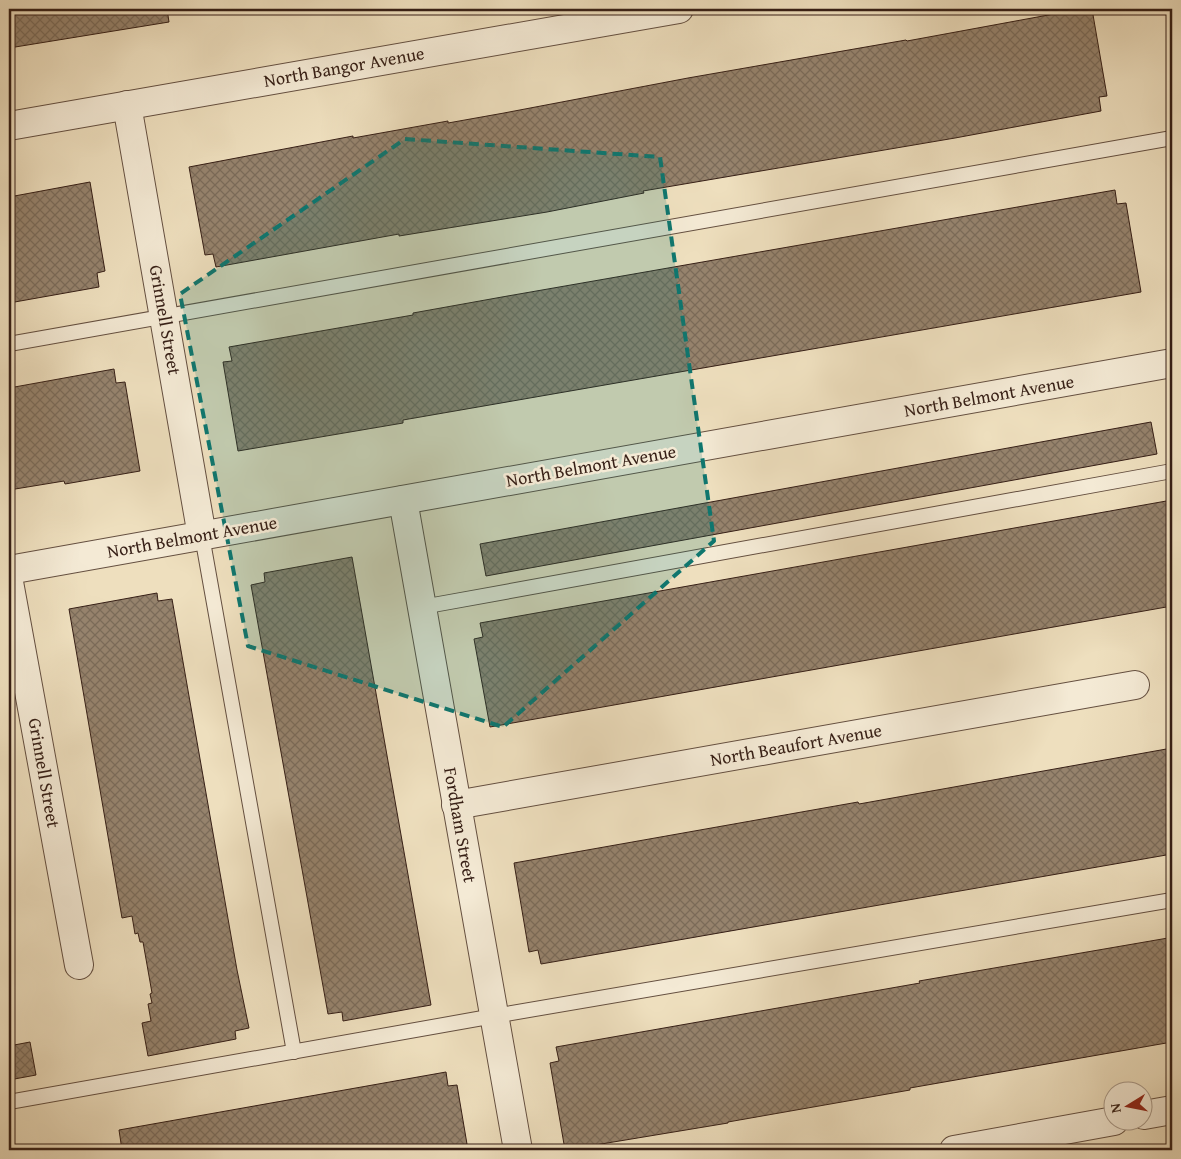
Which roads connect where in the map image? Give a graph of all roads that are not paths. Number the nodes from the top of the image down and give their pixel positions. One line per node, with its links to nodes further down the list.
1 (679, 9): 2 (street, North Bangor Avenue)
2 (126, 105): 3 (street, North Bangor Avenue); 5 (street, Grinnell Street)
3 (9, 126)
4 (1172, 138): 5 (lane)
5 (164, 316): 6 (lane); 10 (street, Grinnell Street)
6 (9, 344)
7 (1172, 363): 9 (street, North Belmont Avenue)
8 (1172, 471): 13 (lane)
9 (403, 500): 10 (street, North Belmont Avenue); 13 (street, Fordham Street)
10 (202, 536): 11 (street, North Belmont Avenue); 19 (lane)
11 (9, 570)
12 (9, 582): 17 (street, Grinnell Street)
13 (422, 606): 15 (street, Fordham Street)
14 (1136, 686): 15 (street, North Beaufort Avenue)
15 (456, 805): 18 (street, Fordham Street)
16 (1172, 900): 18 (lane)
17 (79, 965)
18 (494, 1016): 19 (lane); 24 (street, Fordham Street)
19 (294, 1052): 20 (lane)
20 (9, 1102)
21 (1172, 1110): 22 (street)
22 (1154, 1113)
23 (1104, 1123): 25 (street)
24 (518, 1150)
25 (954, 1150)

